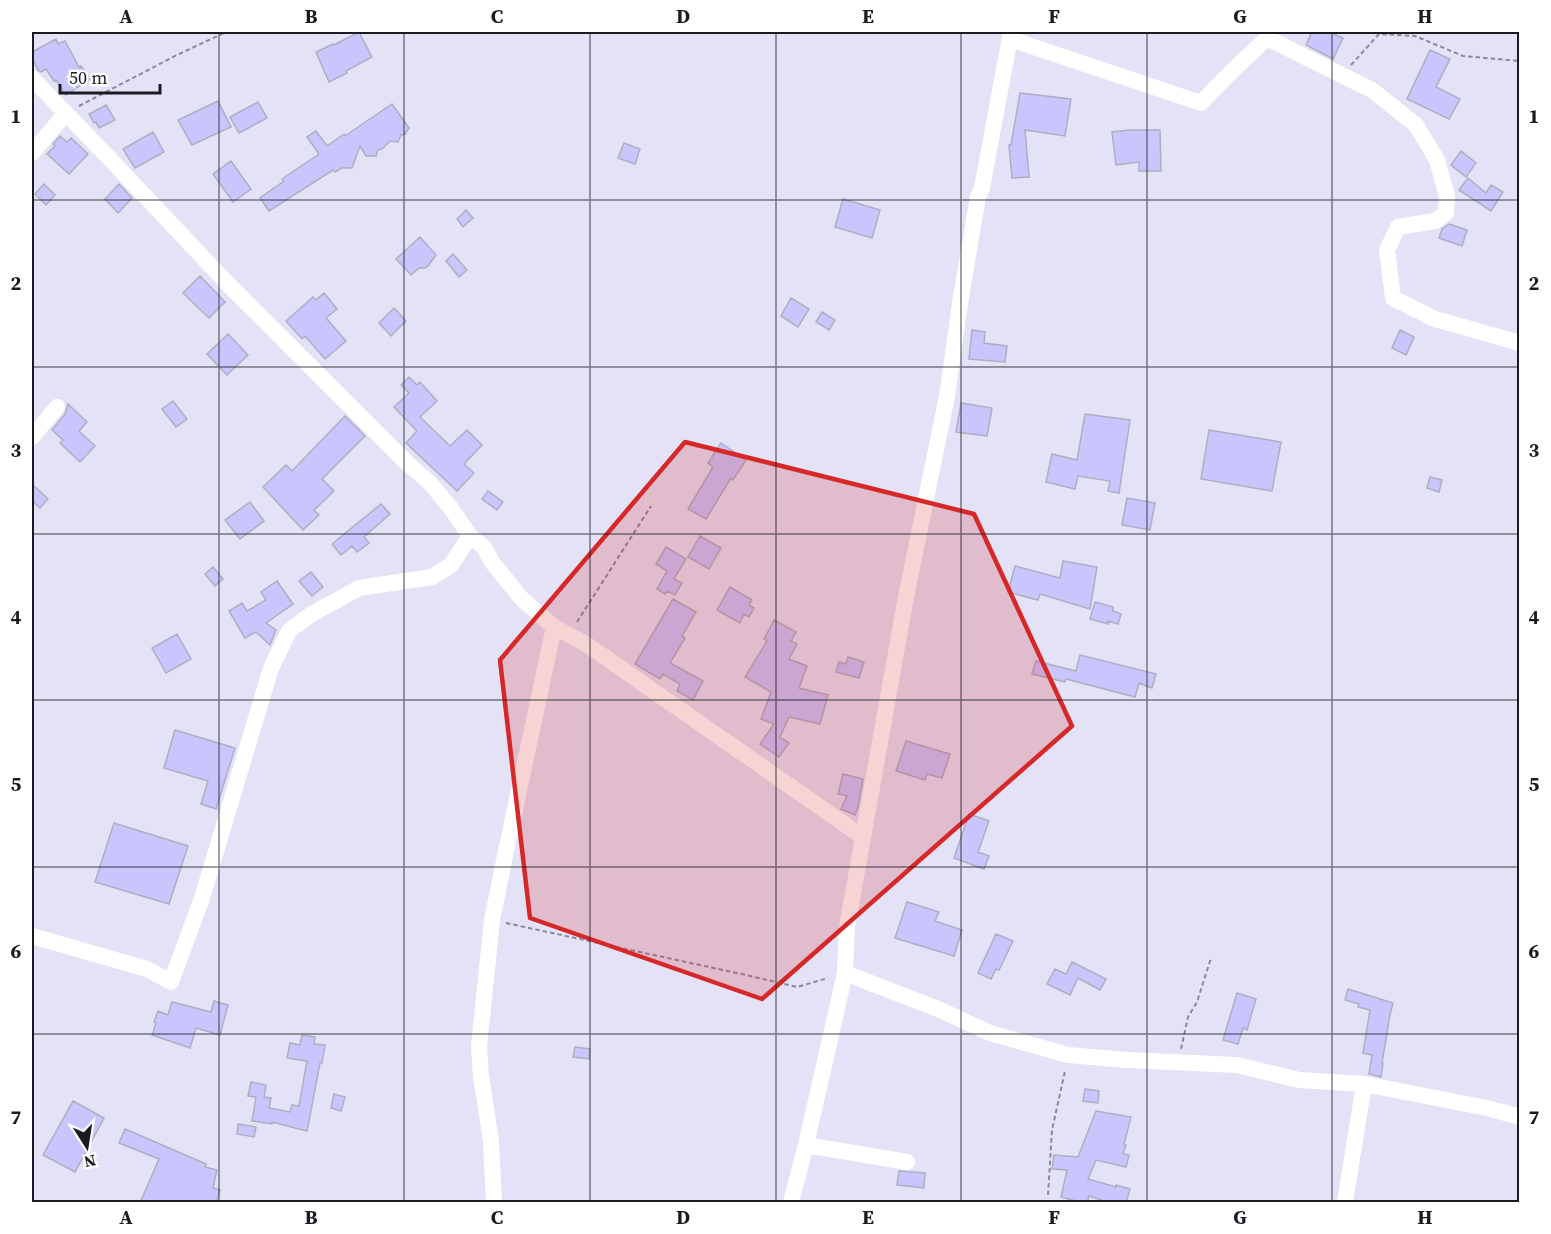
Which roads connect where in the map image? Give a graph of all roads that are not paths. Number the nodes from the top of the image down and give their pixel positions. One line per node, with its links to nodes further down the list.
1 (1010, 35): 5 (street); 10 (street)
2 (32, 78): 3 (street)
3 (66, 113): 4 (street); 8 (street)
4 (32, 153)
5 (1520, 343)
6 (57, 407): 7 (street)
7 (32, 437)
8 (470, 536): 9 (street); 11 (street)
9 (554, 627): 10 (street); 17 (street)
10 (863, 837): 12 (street)
11 (32, 936)
12 (845, 973): 13 (street); 15 (street)
13 (1364, 1084): 14 (street); 19 (street)
14 (1520, 1117)
15 (806, 1145): 16 (street); 18 (street)
16 (907, 1162)
17 (494, 1203)
18 (791, 1203)
19 (1345, 1203)

